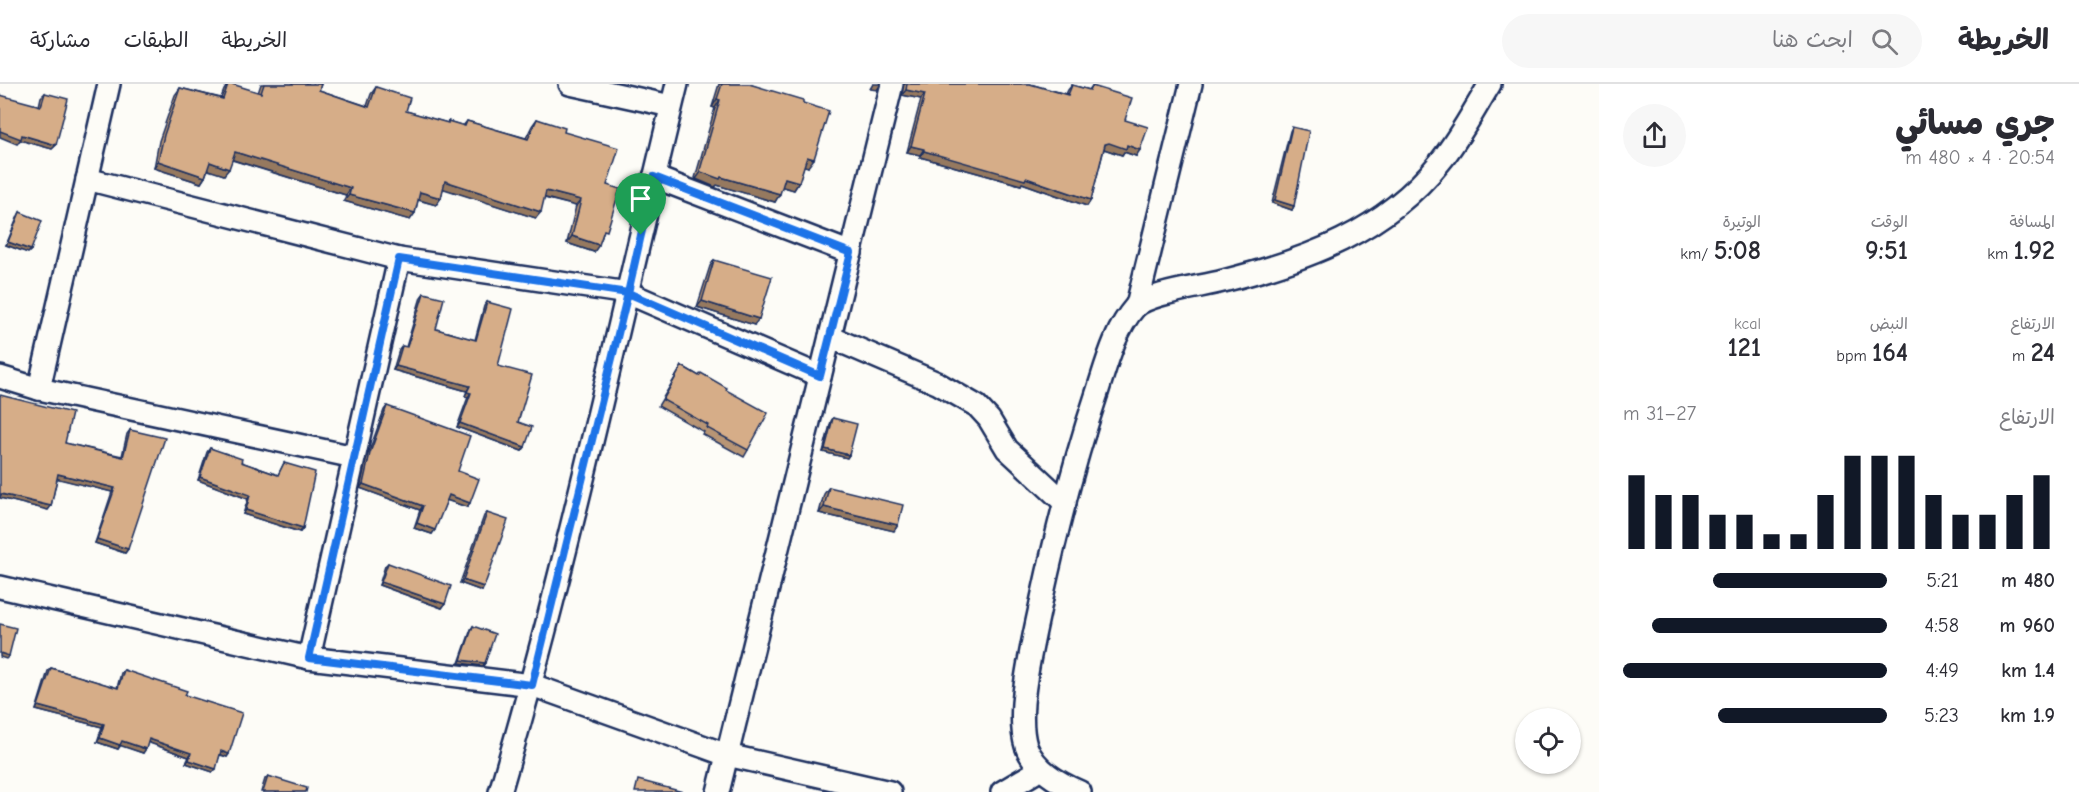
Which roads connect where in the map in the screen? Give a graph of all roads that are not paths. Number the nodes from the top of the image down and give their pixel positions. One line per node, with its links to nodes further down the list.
1 (109, 84): 9 (street)
2 (570, 84): 7 (street)
3 (676, 84): 7 (street)
4 (892, 84): 10 (street)
5 (1191, 84): 13 (street)
6 (1490, 84): 13 (street)
7 (671, 106): 8 (street)
8 (654, 177): 10 (street); 12 (street)
9 (87, 179): 11 (street); 17 (street)
10 (851, 253): 14 (street)
11 (399, 259): 12 (street); 18 (street)
12 (628, 293): 15 (street); 22 (street)
13 (1137, 305): 19 (street)
14 (830, 337): 15 (street); 19 (street)
15 (820, 376): 23 (street)
16 (0, 377): 17 (street)
17 (39, 389): 18 (street)
18 (354, 457): 21 (street)
19 (1065, 502): 24 (street)
20 (0, 587): 21 (street)
21 (309, 658): 22 (street)
22 (532, 685): 23 (street); 25 (street)
23 (727, 755): 26 (street); 27 (street)
24 (1041, 769): 28 (street); 29 (street)
25 (500, 792)
26 (718, 792)
27 (890, 792)
28 (1002, 792)
29 (1080, 792)

